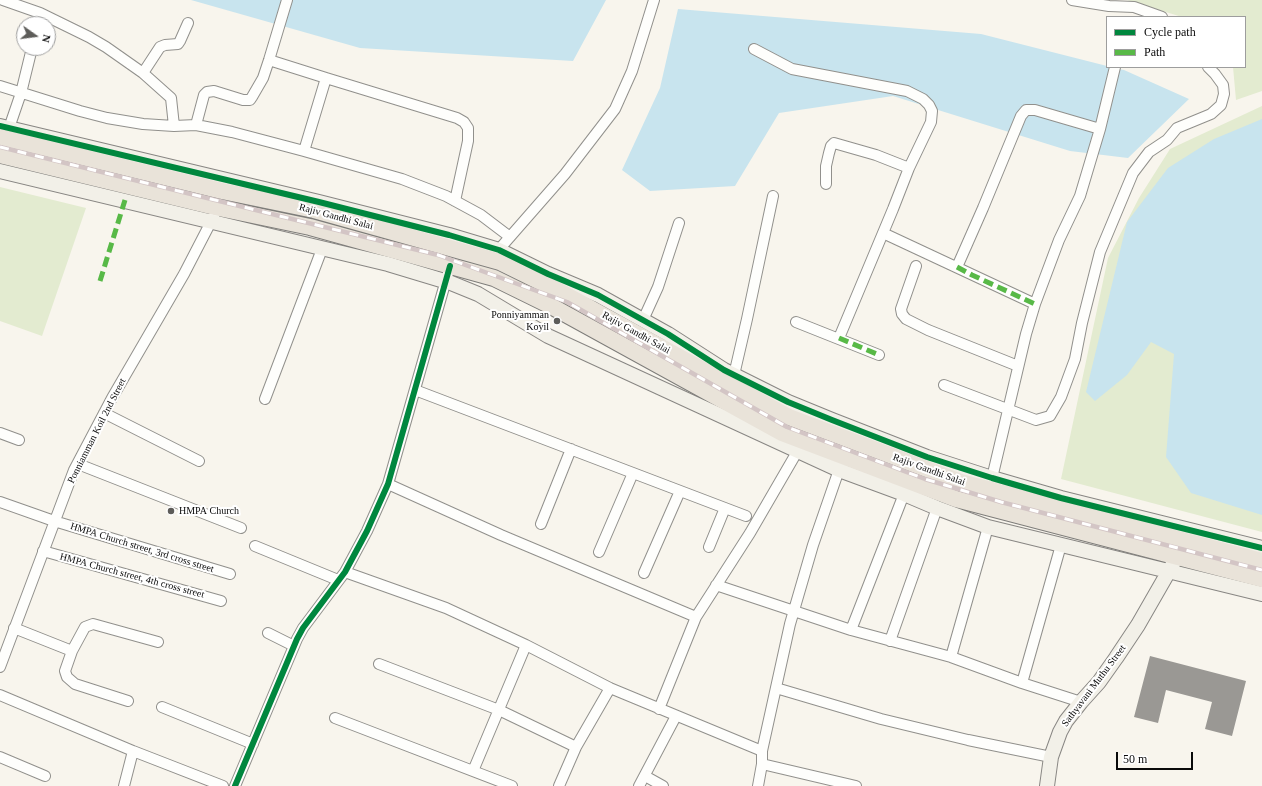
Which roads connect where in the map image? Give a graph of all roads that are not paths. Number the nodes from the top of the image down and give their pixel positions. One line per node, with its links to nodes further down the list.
1 (3, 0): 5 (street)
2 (287, 0): 11 (street)
3 (654, 0): 32 (street)
4 (1072, 0): 7 (street)
5 (40, 13): 6 (street); 14 (street)
6 (39, 16)
7 (1159, 16)
8 (188, 23): 14 (street)
9 (754, 49): 24 (street)
10 (30, 56): 17 (street)
11 (270, 60): 15 (street); 18 (street)
12 (1115, 68): 20 (street)
13 (1209, 68): 48 (street)
14 (143, 73): 19 (street)
15 (326, 78): 22 (street); 28 (street)
16 (0, 86): 17 (street)
17 (20, 93): 19 (street); 21 (street)
18 (196, 125): 19 (street); 22 (street)
19 (174, 126)
20 (1100, 128): 36 (street); 38 (street)
21 (3, 130): 34 (main road, Rajiv Gandhi Salai)
22 (304, 151): 28 (street)
23 (0, 155): 29 (main road, Rajiv Gandhi Salai)
24 (909, 168): 26 (street); 31 (street)
25 (0, 171): 29 (street)
26 (826, 184)
27 (773, 196): 44 (street)
28 (455, 201): 32 (street)
29 (215, 214): 33 (street); 37 (main road, Rajiv Gandhi Salai); 49 (street, Ponniamman Koil 2nd Street)
30 (679, 223): 39 (street)
31 (883, 233): 36 (street); 41 (street)
32 (510, 237): 34 (street)
33 (322, 249): 37 (street); 47 (street)
34 (495, 255): 39 (street); 77 (main road, Rajiv Gandhi Salai)
35 (916, 266): 43 (street)
36 (956, 267): 38 (street)
37 (448, 274): 46 (street); 53 (street); 55 (main road, Rajiv Gandhi Salai)
38 (1035, 304): 43 (street)
39 (643, 320): 44 (street)
40 (796, 322): 41 (street)
41 (839, 338): 42 (street)
42 (880, 354)
43 (1018, 366): 48 (street)
44 (734, 375): 58 (street)
45 (944, 385): 48 (street)
46 (415, 390): 52 (street); 59 (street)
47 (265, 399)
48 (1008, 410): 58 (street)
49 (104, 413): 54 (street); 56 (street, Ponniamman Koil 2nd Street)
50 (0, 433): 51 (street)
51 (19, 440)
52 (571, 449): 57 (street); 67 (street)
53 (797, 452): 55 (street); 84 (street)
54 (199, 461)
55 (842, 463): 61 (street); 76 (main road, Rajiv Gandhi Salai); 87 (street)
56 (78, 464): 66 (street, Ponniamman Koil 2nd Street); 69 (street)
57 (633, 473): 60 (street); 75 (street)
58 (992, 478): 73 (street)
59 (388, 484): 79 (street); 88 (street)
60 (680, 491): 63 (street); 80 (street)
61 (904, 494): 64 (street); 90 (street)
62 (0, 502): 66 (street, HMPA Church street, 3rd cross street)
63 (725, 508): 65 (street); 72 (street)
64 (937, 508): 68 (street); 92 (street)
65 (746, 516)
66 (54, 521): 74 (street, Ponniamman Koil 2nd Street); 81 (street, HMPA Church street, 3rd cross street)
67 (542, 524)
68 (988, 527): 70 (street); 97 (street)
69 (241, 528)
70 (1061, 545): 78 (street); 100 (street)
71 (255, 546): 83 (street)
72 (709, 547)
73 (1262, 548)
74 (43, 551): 86 (street, HMPA Church street, 4th cross street); 89 (street, Ponniamman Koil 2nd Street)
75 (599, 552)
76 (1176, 556): 78 (street, Sathyavani Muthu Street); 82 (main road, Rajiv Gandhi Salai)
77 (1262, 561)
78 (1169, 571): 85 (street); 105 (street, Sathyavani Muthu Street)
79 (345, 572): 83 (street); 94 (street)
80 (644, 573)
81 (230, 574)
82 (1262, 579)
83 (338, 580): 95 (street)
84 (716, 585): 87 (street); 88 (street)
85 (1262, 594)
86 (221, 601)
87 (794, 611): 90 (street); 102 (street)
88 (696, 617): 107 (street)
89 (14, 628): 96 (street); 99 (street, Ponniamman Koil 2nd Street)
90 (851, 630): 92 (street)
91 (268, 633): 95 (street)
92 (890, 641): 97 (street)
93 (158, 642): 96 (street)
94 (526, 645): 101 (street); 108 (street)
95 (294, 646): 111 (street)
96 (72, 651): 104 (street)
97 (951, 657): 100 (street)
98 (379, 664): 108 (street)
99 (0, 667)
100 (1022, 683): 105 (street)
101 (610, 688): 107 (street); 112 (street)
102 (776, 688): 114 (street); 116 (street)
103 (0, 695): 113 (street)
104 (128, 700)
105 (1081, 702): 116 (street, Sathyavani Muthu Street)
106 (162, 707): 111 (street)
107 (659, 709): 109 (street)
108 (499, 710): 112 (street); 118 (street)
109 (676, 716): 114 (street); 120 (street)
110 (335, 718): 118 (street)
111 (253, 744): 123 (street)
112 (576, 747): 125 (street)
113 (133, 751): 121 (street); 122 (street)
114 (762, 751): 117 (street)
115 (0, 757): 119 (street)
116 (1050, 757): 130 (street, Sathyavani Muthu Street)
117 (762, 764): 128 (street); 129 (street)
118 (474, 771): 124 (street)
119 (45, 776)
120 (645, 776): 126 (street); 127 (street)
121 (124, 786)
122 (223, 786)
123 (235, 786)
124 (512, 786)
125 (559, 786)
126 (639, 786)
127 (663, 786)
128 (758, 786)
129 (856, 786)
130 (1047, 786)

